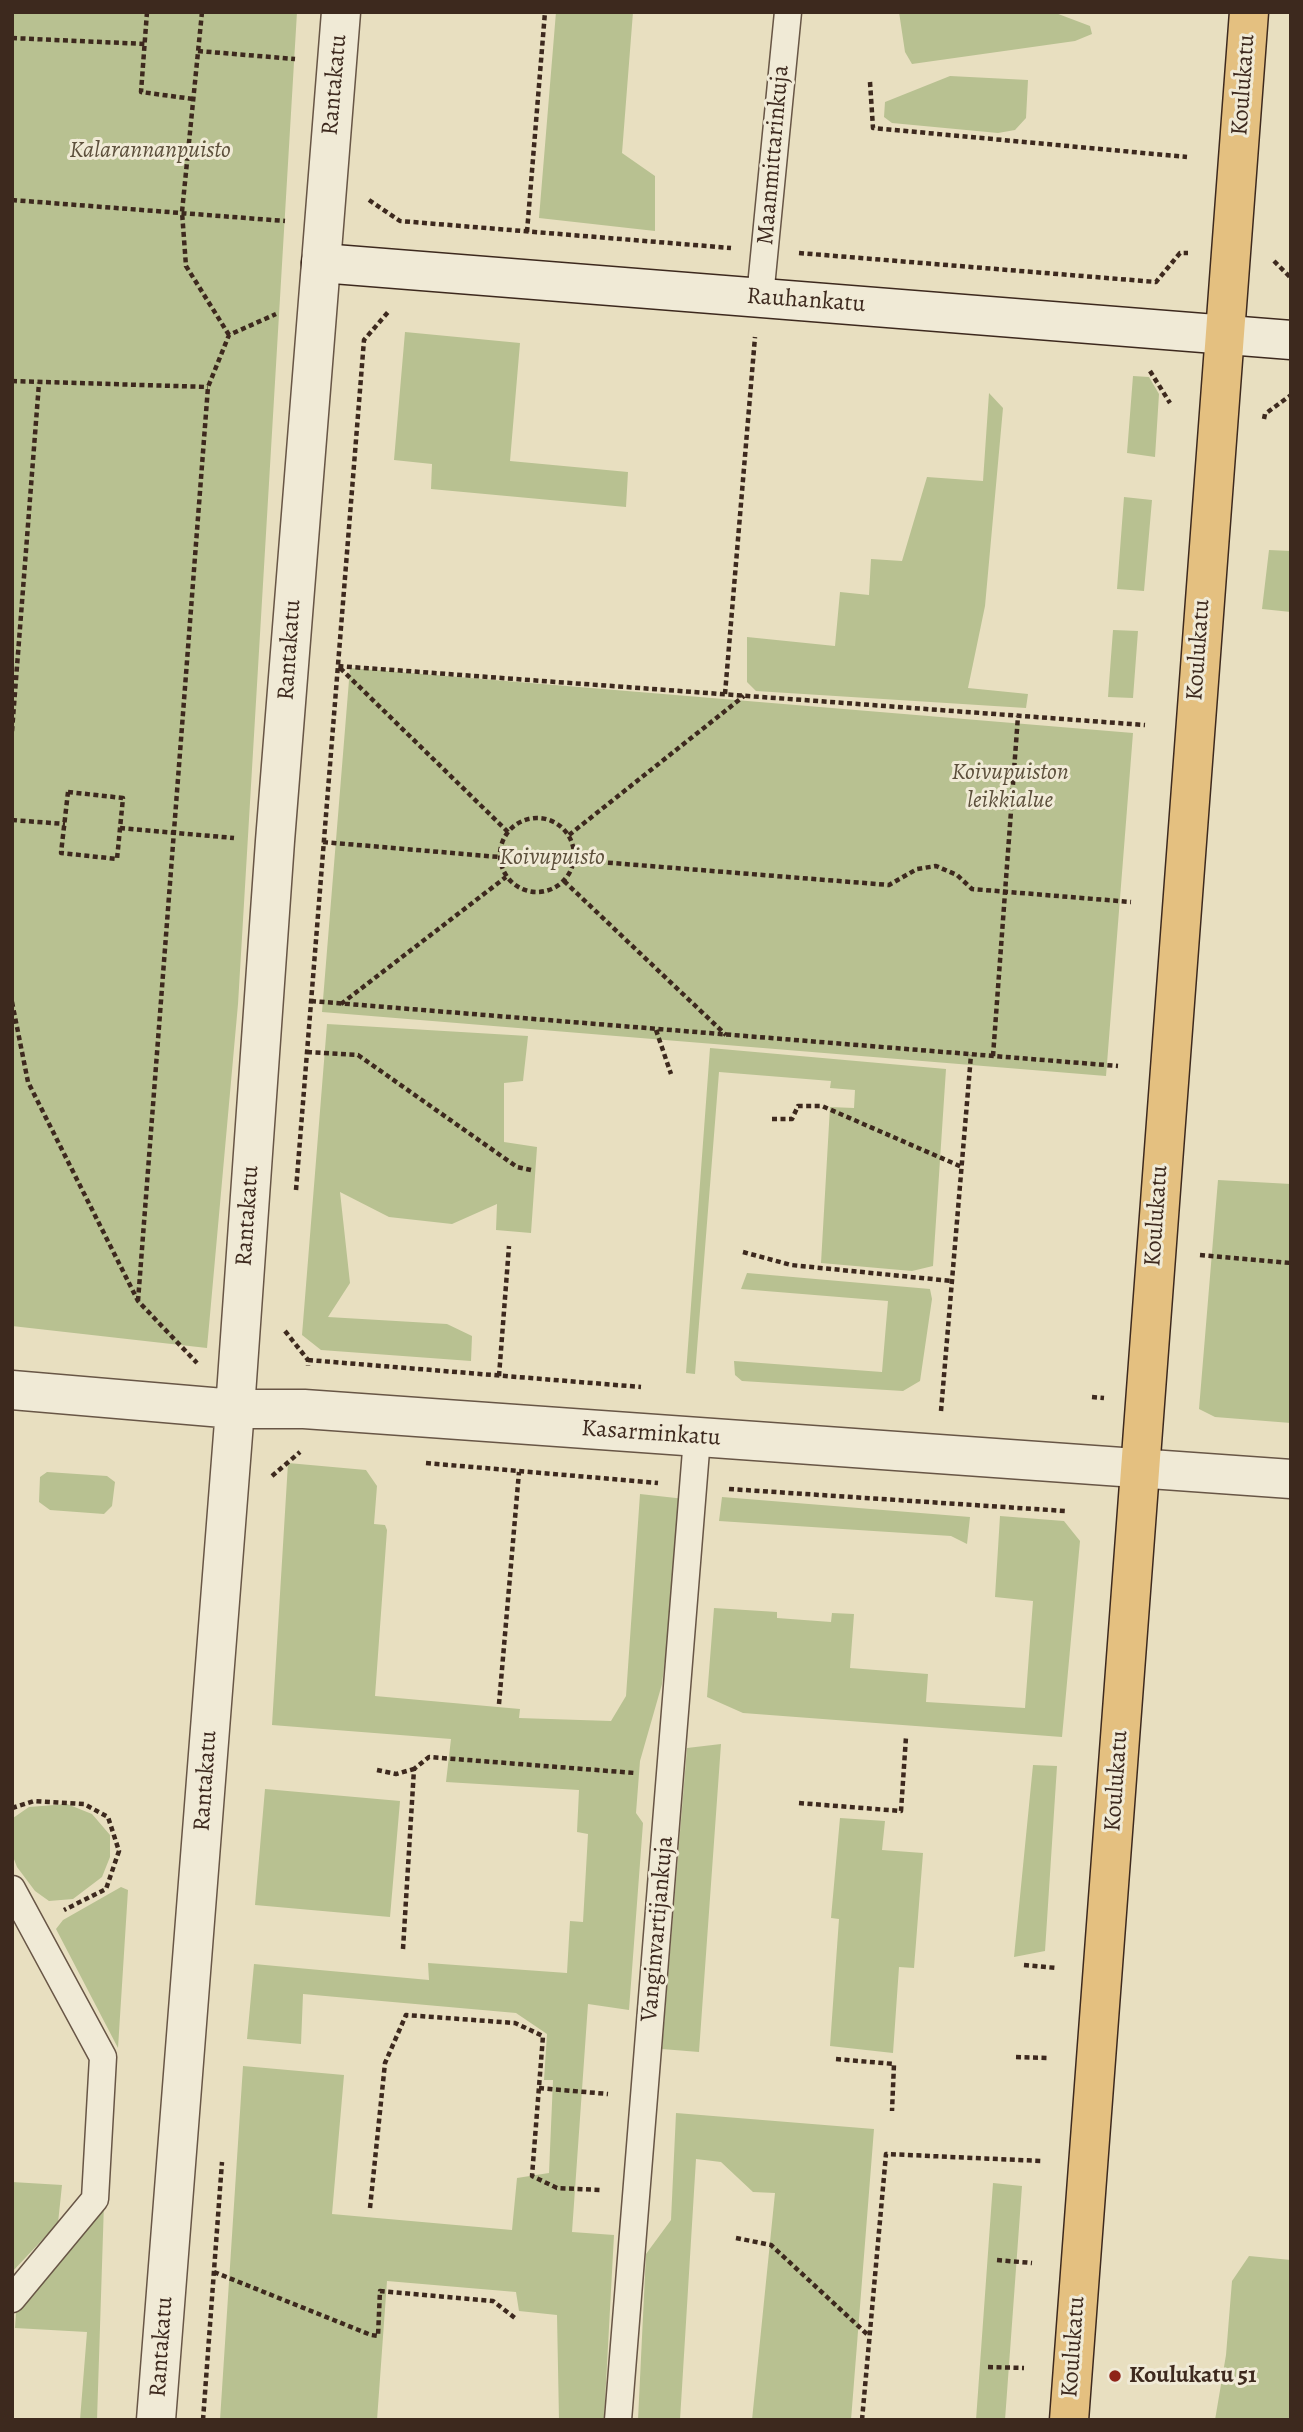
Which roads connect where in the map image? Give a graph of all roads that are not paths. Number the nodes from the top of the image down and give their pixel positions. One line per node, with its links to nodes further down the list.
1 (341, 12): 4 (street, Rantakatu)
2 (788, 12): 5 (lane, Maanmittarinkuja)
3 (1249, 12): 6 (main road, Koulukatu)
4 (321, 263): 5 (street, Rauhankatu); 9 (street, Rantakatu)
5 (760, 297): 6 (street, Rauhankatu)
6 (1224, 334): 7 (street, Rauhankatu); 11 (main road, Koulukatu)
7 (1291, 340)
8 (12, 1390): 9 (street, Kasarminkatu)
9 (235, 1409): 10 (street, Kasarminkatu); 15 (street, Rantakatu)
10 (697, 1438): 11 (street, Kasarminkatu); 16 (lane, Vanginvartijankuja)
11 (1139, 1468): 12 (street, Kasarminkatu); 17 (main road, Koulukatu)
12 (1291, 1479)
13 (12, 1889): 14 (lane)
14 (12, 2299)
15 (156, 2420)
16 (618, 2420)
17 (1069, 2420)

